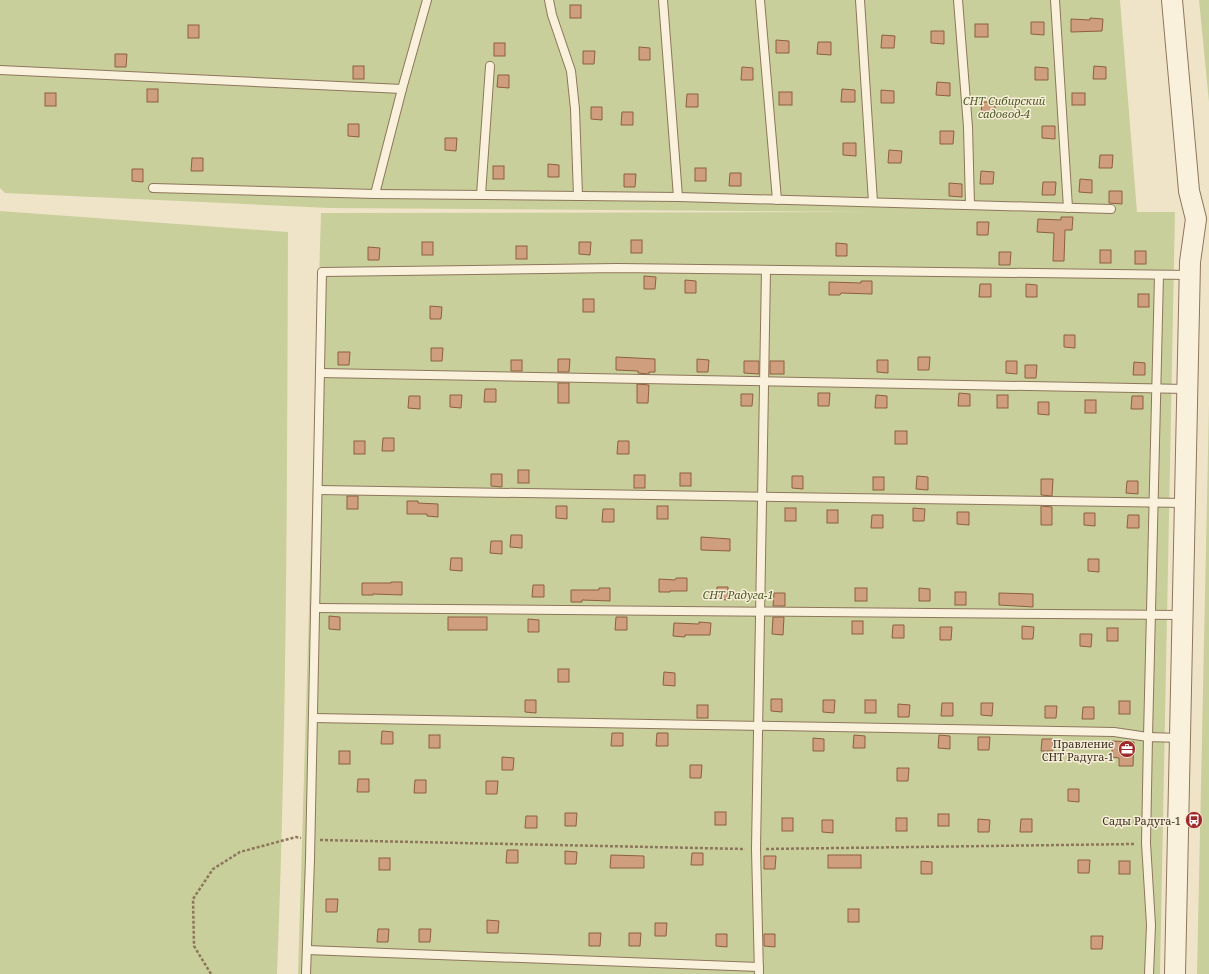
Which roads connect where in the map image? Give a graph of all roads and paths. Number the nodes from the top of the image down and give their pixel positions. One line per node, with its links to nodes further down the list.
1 (427, 0): 11 (lane)
2 (549, 0): 15 (lane)
3 (663, 0): 16 (lane)
4 (760, 0): 17 (lane)
5 (860, 0): 18 (lane)
6 (958, 0): 19 (lane)
7 (1055, 0): 20 (lane)
8 (1172, 0): 22 (street)
9 (490, 66): 14 (lane)
10 (0, 70): 11 (lane)
11 (402, 89): 13 (lane)
12 (153, 188): 13 (lane)
13 (375, 194): 14 (lane)
14 (481, 195): 15 (lane)
15 (578, 196): 16 (lane)
16 (678, 197): 17 (lane)
17 (776, 200): 18 (lane)
18 (873, 202): 19 (lane)
19 (970, 205): 20 (lane)
20 (1068, 208): 21 (lane)
21 (1111, 209)
22 (1203, 219): 25 (street)
23 (766, 270): 24 (lane); 26 (lane); 27 (lane)
24 (1159, 275): 25 (lane); 28 (lane)
25 (1190, 275): 29 (street)
26 (320, 373): 27 (lane); 30 (lane)
27 (764, 381): 28 (lane); 31 (lane)
28 (1156, 388): 29 (lane); 32 (lane)
29 (1188, 388): 33 (street)
30 (318, 490): 31 (lane); 34 (lane)
31 (762, 497): 32 (lane); 35 (lane)
32 (1154, 503): 33 (lane); 36 (lane)
33 (1185, 503): 37 (street)
34 (315, 608): 35 (lane); 38 (lane)
35 (761, 611): 36 (lane); 39 (lane)
36 (1151, 614): 37 (lane); 40 (lane)
37 (1183, 615): 41 (street)
38 (313, 718): 39 (lane); 42 (lane)
39 (759, 726): 40 (lane); 44 (lane)
40 (1148, 737): 41 (lane); 43 (lane)
41 (1180, 738): 50 (street)
42 (311, 839): 44 (path); 45 (lane); 47 (path)
43 (1146, 843): 44 (path); 49 (lane)
44 (756, 849): 46 (lane)
45 (307, 950): 46 (lane); 48 (lane)
46 (759, 971)
47 (211, 974)
48 (306, 974)
49 (1149, 974)
50 (1175, 974)

